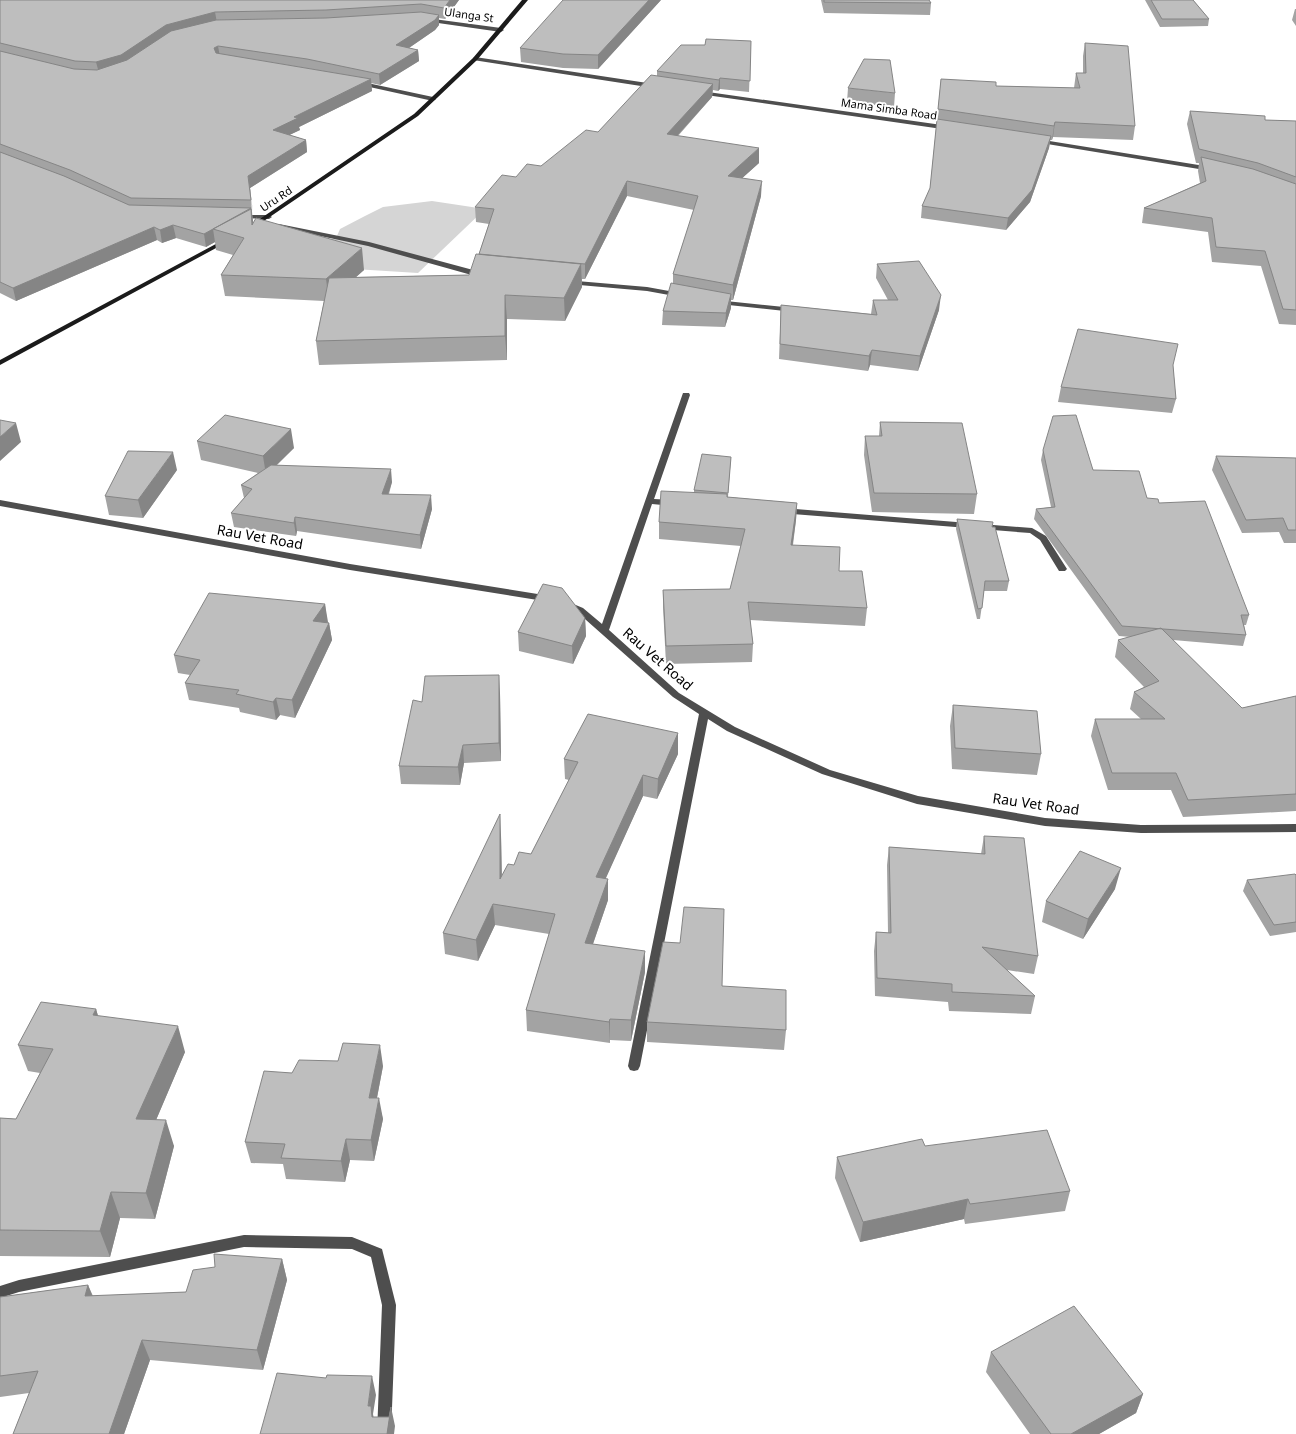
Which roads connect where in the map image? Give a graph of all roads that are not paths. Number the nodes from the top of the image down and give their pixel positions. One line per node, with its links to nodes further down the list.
1 (525, 0): 3 (street, Uru Rd)
2 (422, 19): 3 (street, Ulanga St)
3 (501, 30): 4 (street, Uru Rd)
4 (475, 59): 6 (street); 8 (street, Uru Rd)
5 (354, 82): 8 (street)
6 (662, 87)
7 (691, 91): 9 (street, Mama Simba Road)
8 (433, 98): 13 (street, Uru Rd)
9 (954, 128)
10 (1032, 140): 11 (street)
11 (1216, 170)
12 (233, 216): 13 (street)
13 (269, 217): 14 (street, Uru Rd)
14 (258, 223): 15 (street, Uru Rd); 17 (street)
15 (250, 228)
16 (233, 237): 22 (street)
17 (496, 276)
18 (562, 281): 19 (street)
19 (684, 296)
20 (713, 301): 21 (street)
21 (806, 311)
22 (0, 363)
23 (686, 395): 24 (street)
24 (649, 501): 25 (street); 29 (street)
25 (679, 503)
26 (0, 504): 29 (street, Rau Vet Road)
27 (776, 510): 28 (street)
28 (1062, 569)
29 (604, 630): 30 (street, Rau Vet Road)
30 (704, 713): 31 (street, Rau Vet Road); 32 (street)
31 (1296, 828)
32 (634, 1066)
33 (0, 1292): 34 (street)
34 (384, 1434)

